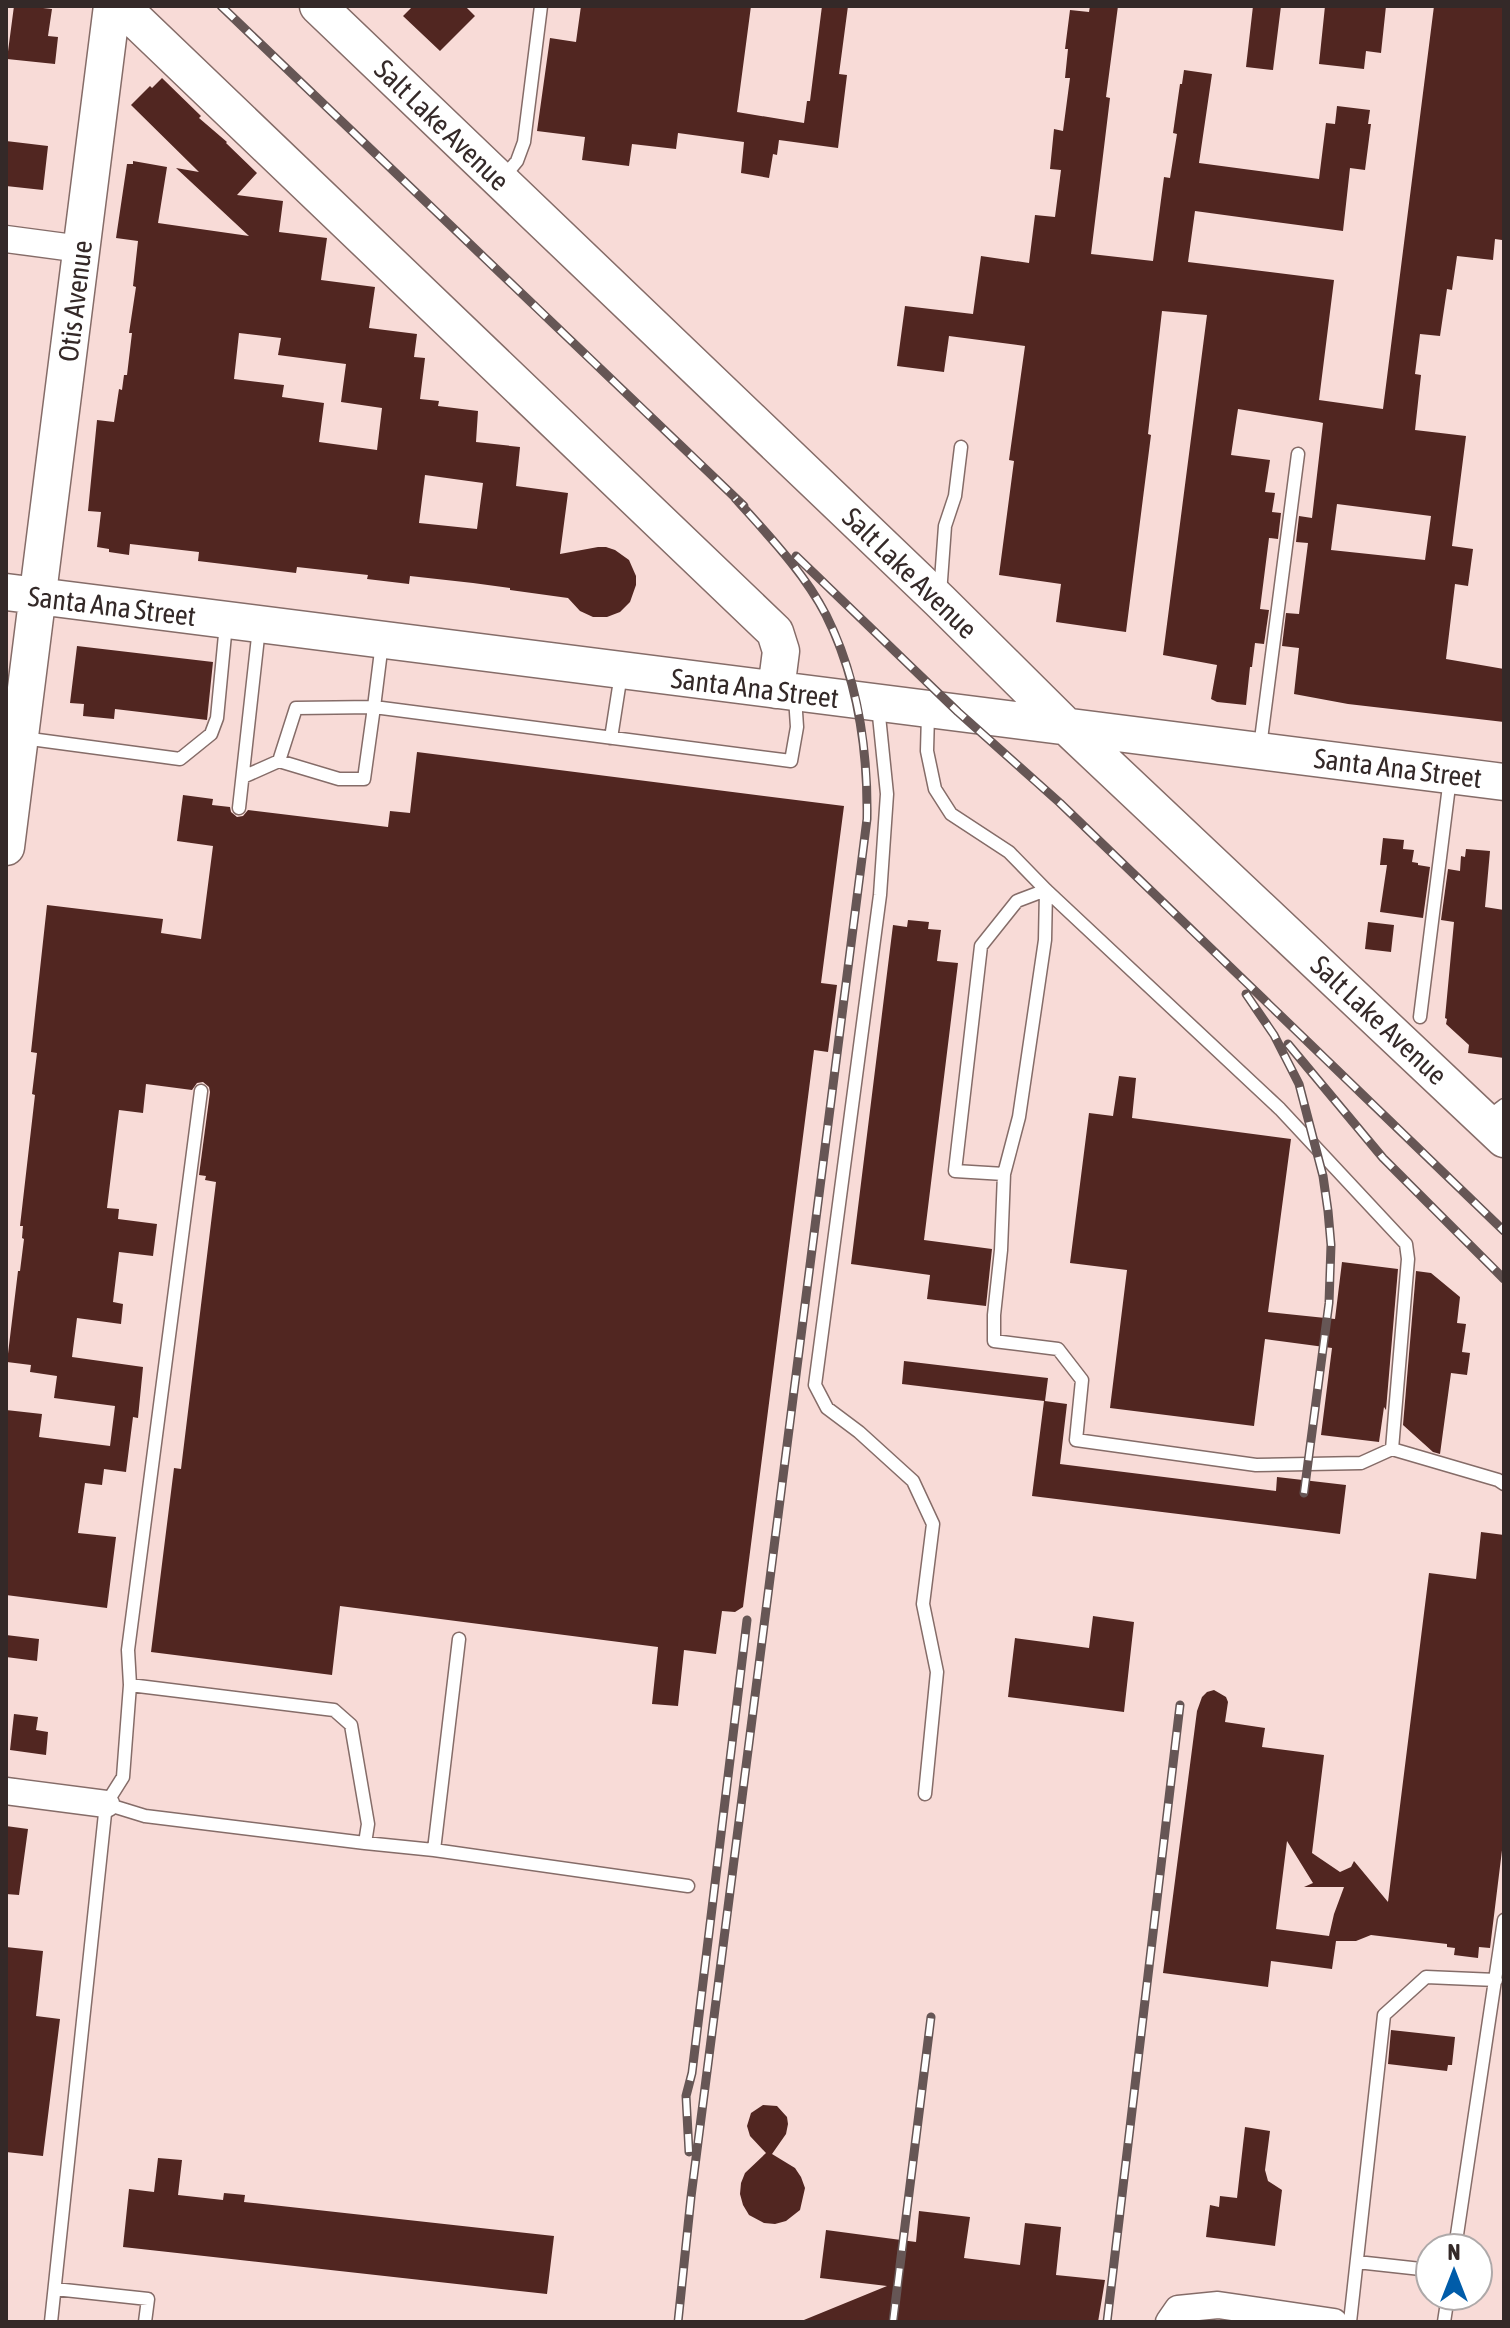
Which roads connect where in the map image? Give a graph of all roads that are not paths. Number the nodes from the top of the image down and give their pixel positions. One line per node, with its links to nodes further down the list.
1 (112, 6): 7 (street, Otis Avenue)
2 (121, 6): 15 (street)
3 (318, 6): 5 (street, Salt Lake Avenue)
4 (541, 6): 5 (lane)
5 (501, 181): 11 (street, Salt Lake Avenue)
6 (6, 239): 7 (street)
7 (81, 249): 10 (street, Otis Avenue)
8 (961, 447): 11 (lane)
9 (1298, 454): 22 (lane)
10 (22, 594): 12 (street, Santa Ana Street); 21 (street, Otis Avenue)
11 (940, 601): 19 (street, Salt Lake Avenue)
12 (243, 622): 13 (street, Santa Ana Street); 21 (lane); 25 (lane)
13 (382, 640): 14 (street, Santa Ana Street); 17 (lane)
14 (622, 671): 15 (street, Santa Ana Street); 20 (lane)
15 (786, 692): 16 (street, Santa Ana Street); 20 (lane)
16 (877, 703): 18 (street, Santa Ana Street); 39 (lane)
17 (374, 707): 20 (lane); 23 (lane); 23 (lane)
18 (929, 709): 19 (street, Santa Ana Street); 29 (lane)
19 (1065, 725): 22 (street, Santa Ana Street); 32 (street, Salt Lake Avenue)
20 (611, 738)
21 (15, 742): 28 (street, Otis Avenue)
22 (1259, 750): 24 (street, Santa Ana Street)
23 (279, 761): 25 (lane)
24 (1450, 775): 26 (street, Santa Ana Street); 30 (lane)
25 (243, 777): 27 (lane)
26 (1504, 782)
27 (239, 808)
28 (6, 847)
29 (1046, 890): 33 (lane); 33 (lane); 34 (lane)
30 (1420, 1017)
31 (201, 1091): 37 (lane)
32 (1497, 1121)
33 (1004, 1174): 34 (lane)
34 (1392, 1449): 35 (lane)
35 (1504, 1484)
36 (459, 1639): 42 (lane)
37 (130, 1685): 40 (lane); 41 (lane)
38 (6, 1791): 40 (street)
39 (925, 1794)
40 (106, 1804): 41 (lane); 49 (lane)
41 (365, 1843): 42 (lane)
42 (434, 1850): 43 (lane)
43 (688, 1886)
44 (1504, 1920): 45 (lane)
45 (1496, 1980): 46 (lane); 47 (lane)
46 (1457, 2232)
47 (1357, 2262): 48 (lane); 54 (lane)
48 (1414, 2268)
49 (55, 2289): 50 (lane); 51 (lane)
50 (51, 2322)
51 (145, 2322)
52 (1169, 2322): 53 (street)
53 (1334, 2322)
54 (1350, 2322)

